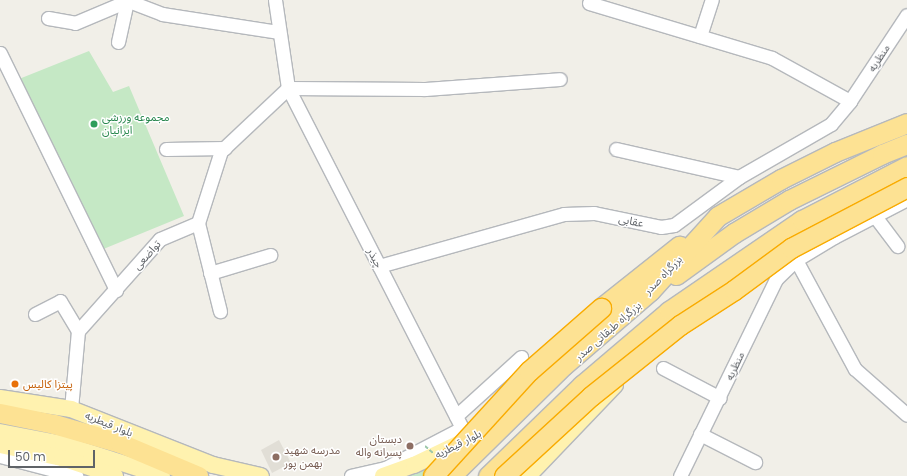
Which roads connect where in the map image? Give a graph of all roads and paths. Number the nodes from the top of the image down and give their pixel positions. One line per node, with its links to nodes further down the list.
1 (126, 0): 6 (street); 7 (street); 9 (street)
2 (275, 0): 7 (street, چیذر)
3 (712, 0): 8 (street)
4 (589, 3): 8 (street)
5 (907, 15): 13 (street, منظریه)
6 (48, 18)
7 (278, 32): 12 (street, چیذر)
8 (700, 36): 13 (street)
9 (118, 42)
10 (0, 53): 33 (street)
11 (560, 79): 12 (street)
12 (288, 88): 16 (street); 31 (street, چیذر)
13 (850, 101): 21 (street, عقابی)
14 (907, 122): 25 (highway, بزرگراه صدر)
15 (907, 144): 62 (highway, بزرگراه طبقاتی صدر)
16 (225, 148): 17 (street); 26 (street)
17 (166, 149)
18 (616, 149): 21 (street)
19 (907, 166): 63 (highway)
20 (907, 172): 29 (highway)
21 (739, 177): 31 (street, عقابی)
22 (907, 186): 65 (highway, bridge)
23 (907, 199): 24 (street, منظریه)
24 (874, 215): 27 (street); 30 (street, منظریه)
25 (718, 216): 41 (highway, بزرگراه صدر); 60 (highway, bridge)
26 (198, 223): 32 (street); 33 (street, تواضعی)
27 (897, 246)
28 (270, 255): 32 (street)
29 (750, 258): 64 (highway); 66 (main road)
30 (796, 260): 40 (street, منظریه); 44 (street)
31 (379, 266): 45 (street, چیذر)
32 (210, 273): 34 (street)
33 (116, 290): 36 (street, تواضعی)
34 (220, 312)
35 (35, 314): 36 (street)
36 (78, 332): 42 (street)
37 (521, 357): 45 (street)
38 (663, 368): 40 (street)
39 (0, 398): 42 (main road, بلوار قیطریه)
40 (720, 398): 47 (street, منظریه)
41 (528, 401): 59 (main road, بلوار قیطریه); 61 (highway, بزرگراه صدر)
42 (71, 409): 57 (main road, بلوار قیطریه)
43 (0, 413): 56 (highway)
44 (907, 415)
45 (456, 416): 58 (street, چیذر)
46 (0, 432): 51 (main road)
47 (700, 434): 50 (street); 67 (street, منظریه)
48 (0, 445): 53 (main road)
49 (0, 456): 52 (street)
50 (755, 462)
51 (128, 464): 54 (main road); 55 (main road)
52 (76, 476)
53 (115, 476)
54 (152, 476)
55 (162, 476)
56 (198, 476)
57 (261, 476)
58 (351, 476)
59 (383, 476)
60 (433, 476)
61 (451, 476)
62 (456, 476)
63 (488, 476)
64 (493, 476)
65 (504, 476)
66 (528, 476)
67 (680, 476)

